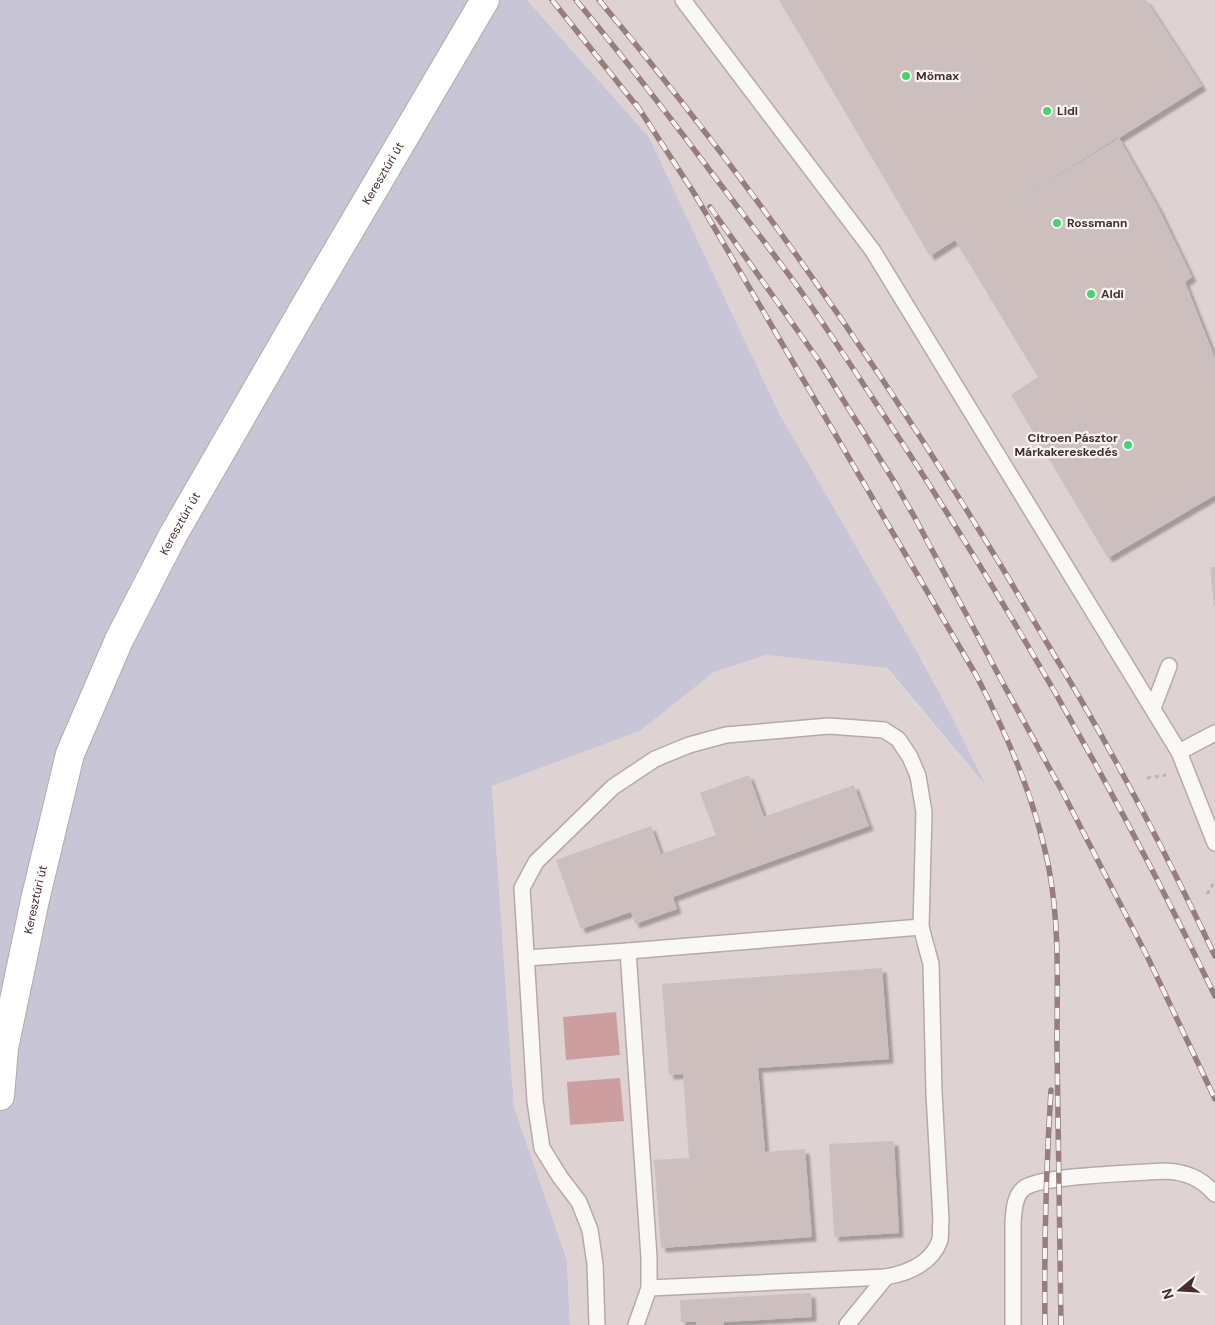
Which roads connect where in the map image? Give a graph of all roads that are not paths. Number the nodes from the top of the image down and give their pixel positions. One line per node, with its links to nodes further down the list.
1 (485, 0): 11 (main road, Keresztúri út)
2 (682, 0): 4 (lane)
3 (1170, 666): 4 (lane)
4 (1152, 708): 6 (lane)
5 (1215, 733): 6 (lane)
6 (1179, 752): 7 (lane)
7 (1215, 843)
8 (921, 927): 9 (lane); 10 (lane); 13 (lane)
9 (628, 951): 10 (lane); 14 (lane)
10 (526, 958): 15 (lane)
11 (0, 1096)
12 (1215, 1194): 18 (lane)
13 (886, 1277): 14 (lane); 17 (lane)
14 (649, 1288): 16 (lane)
15 (597, 1325)
16 (636, 1325)
17 (847, 1325)
18 (1013, 1325)

